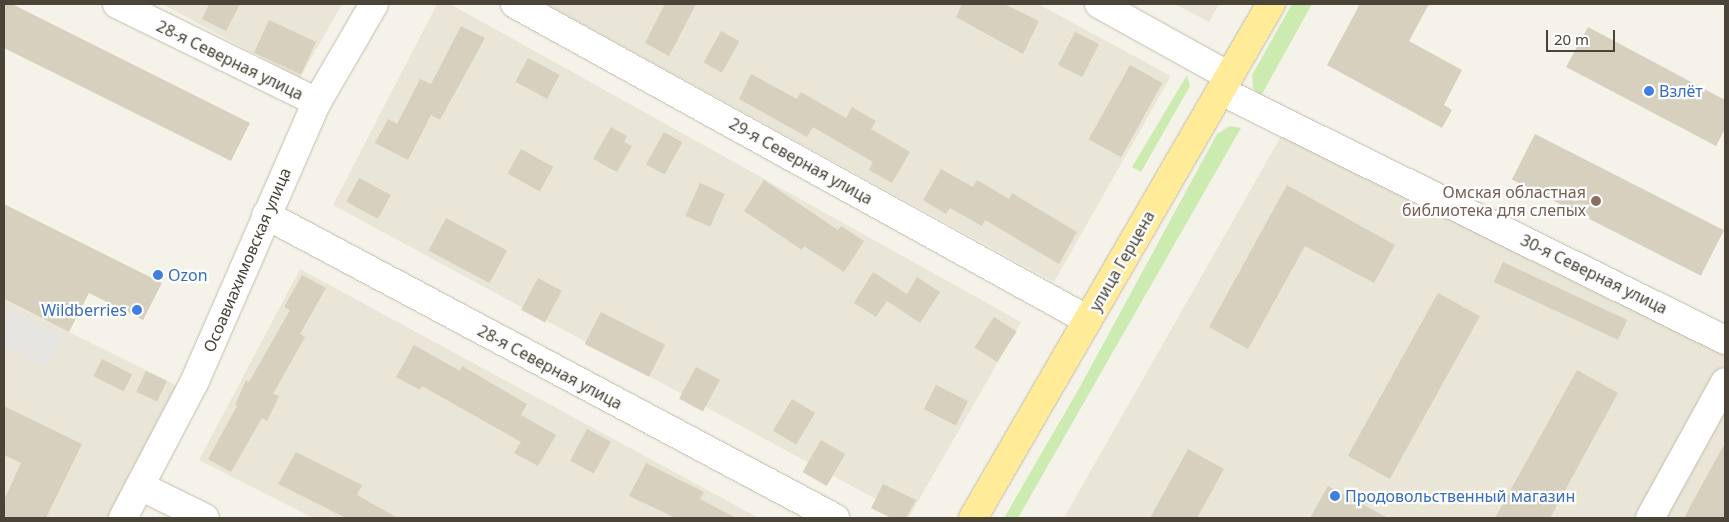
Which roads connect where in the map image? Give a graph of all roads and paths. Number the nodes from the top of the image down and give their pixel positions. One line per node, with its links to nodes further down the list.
1 (116, 4): 7 (street, 28-я Северная улица)
2 (374, 4): 7 (street, Осоавиахимовская улица)
3 (515, 4): 9 (street, 29-я Северная улица)
4 (1099, 4): 6 (street, 30-я Северная улица)
5 (1271, 4): 6 (main road, улица Герцена)
6 (1225, 83): 9 (main road, улица Герцена); 10 (street, 30-я Северная улица)
7 (317, 102): 8 (street, Осоавиахимовская улица)
8 (266, 215): 12 (street, Осоавиахимовская улица); 15 (street, 28-я Северная улица)
9 (1088, 320): 16 (main road, улица Герцена)
10 (1725, 340)
11 (1725, 382): 17 (street)
12 (140, 486): 13 (street, Осоавиахимовская улица); 14 (street)
13 (123, 518)
14 (205, 518)
15 (835, 518)
16 (972, 518)
17 (1650, 518)

